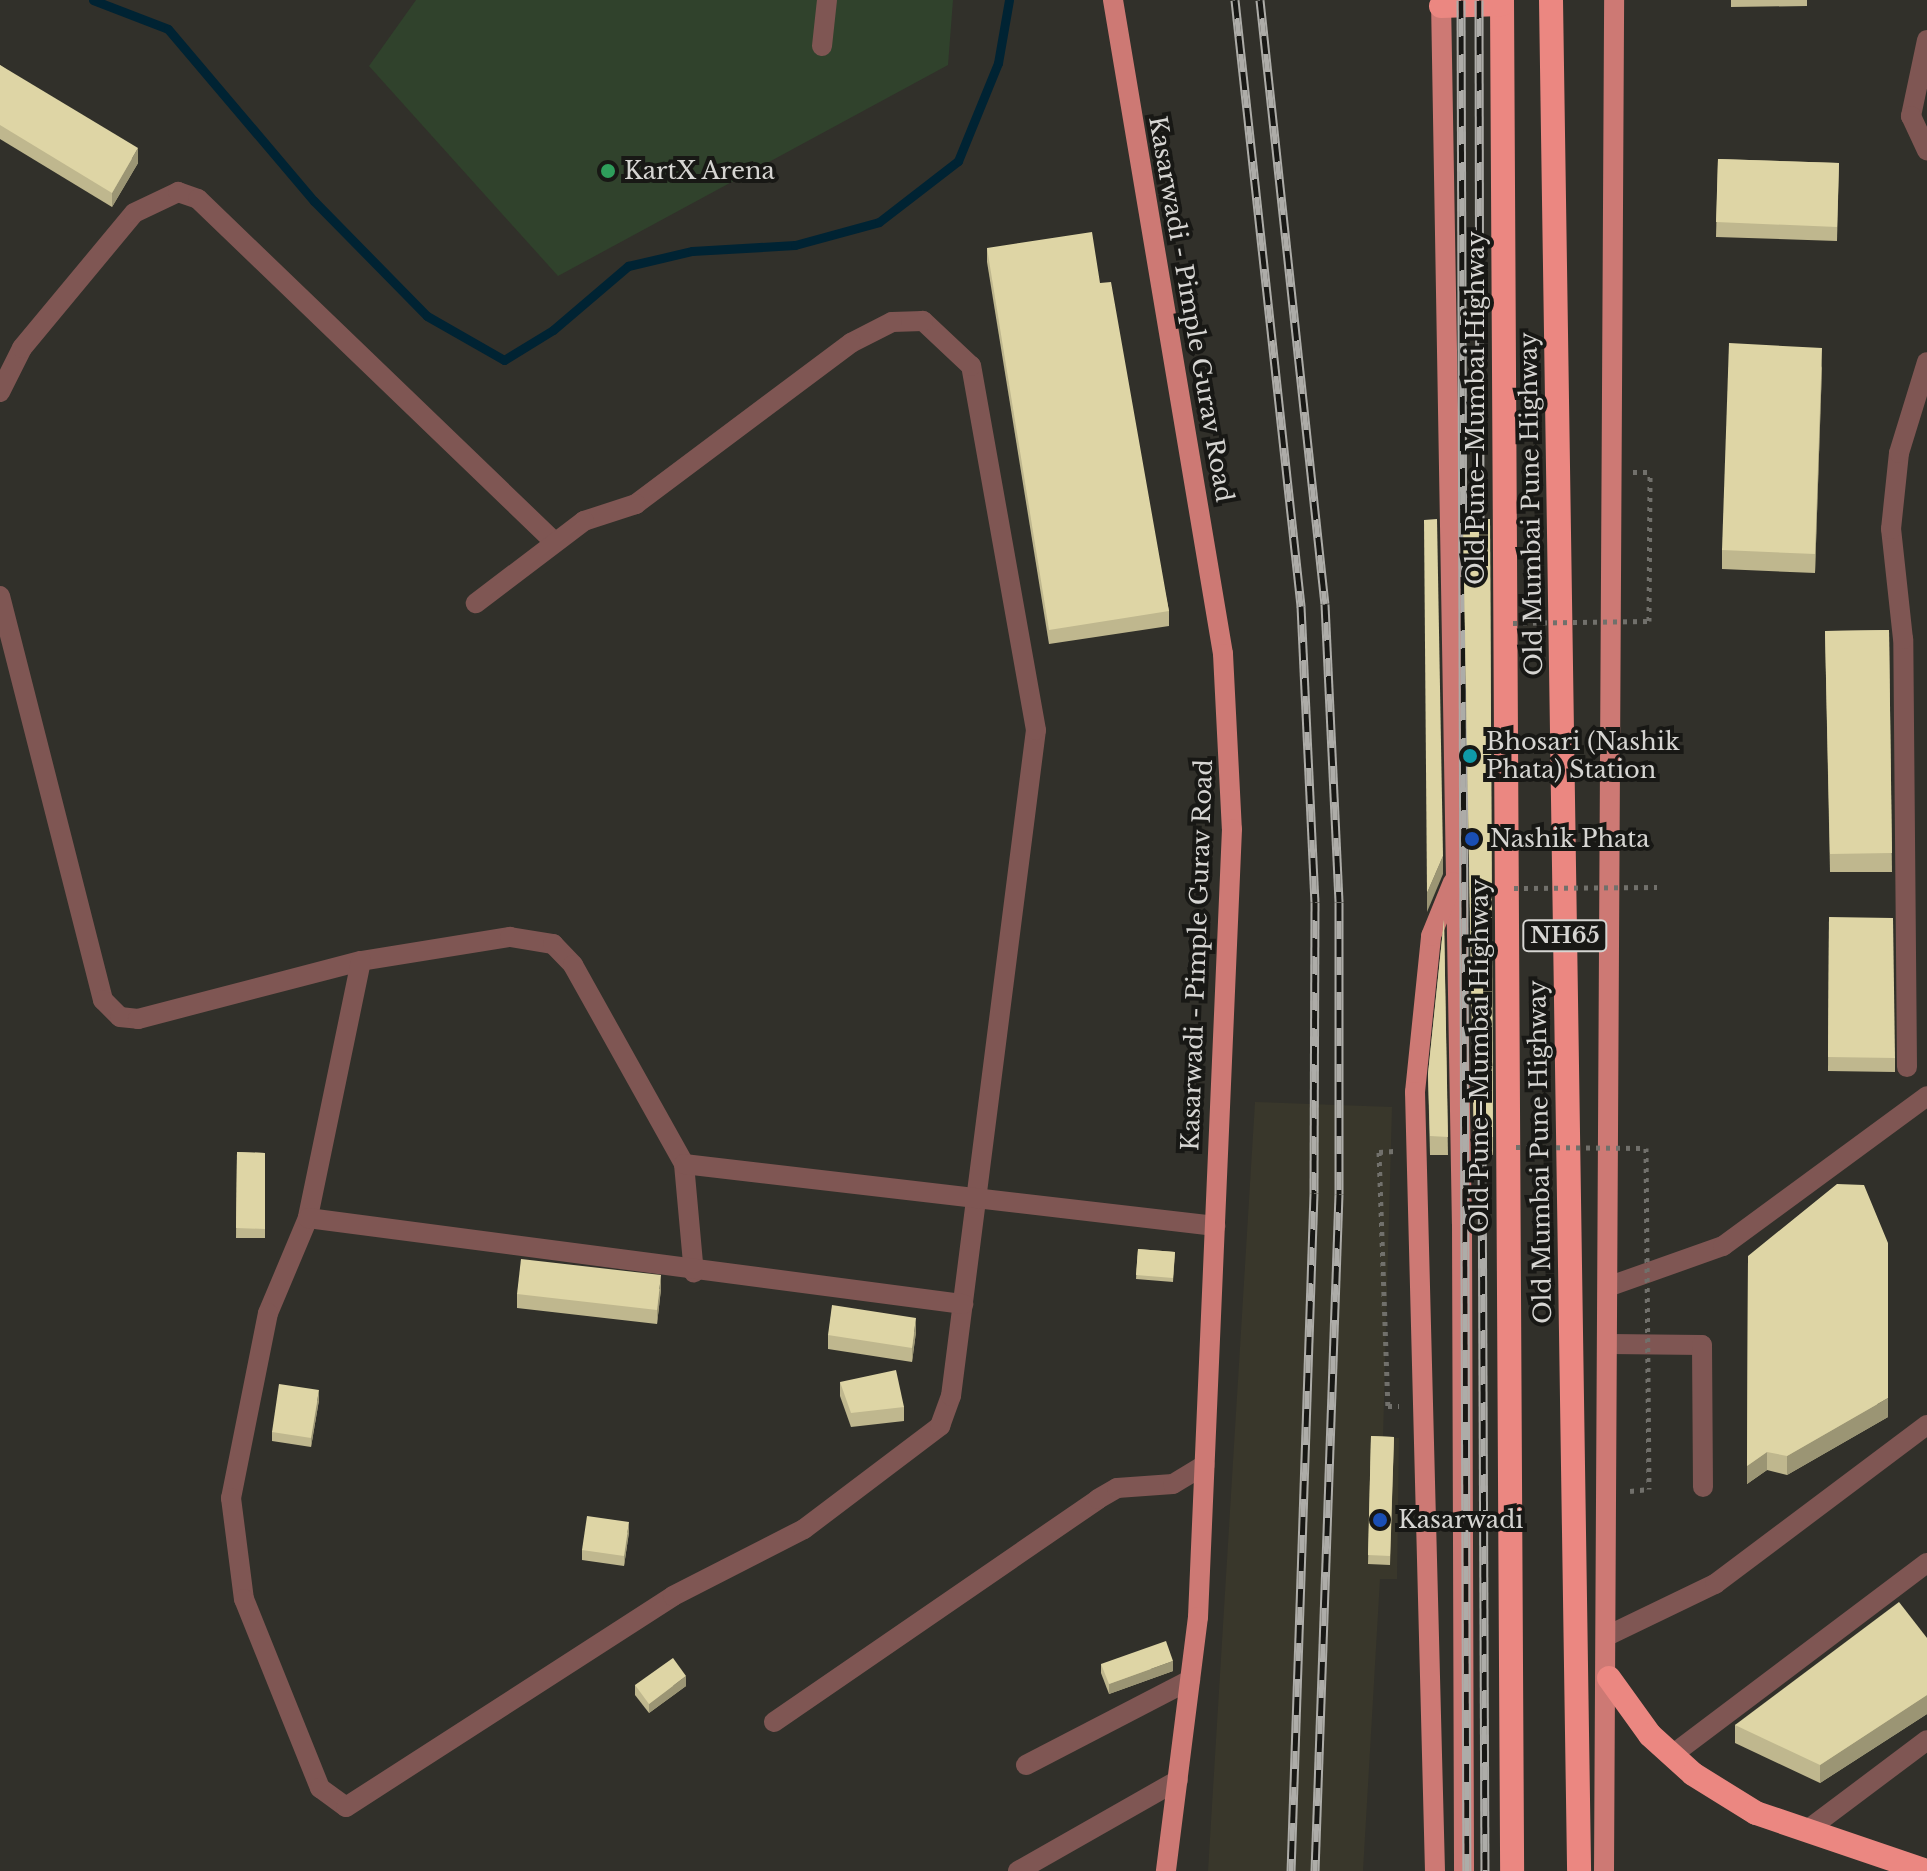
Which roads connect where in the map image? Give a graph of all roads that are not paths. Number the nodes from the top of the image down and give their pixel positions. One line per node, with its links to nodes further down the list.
1 (827, 0): 8 (street)
2 (1113, 0): 22 (main road, Kasarwadi - Pimple Gurav Road)
3 (1551, 0): 45 (highway, Old Mumbai Pune Highway / NH65)
4 (1614, 0): 24 (main road)
5 (1502, 2): 6 (highway); 44 (highway, Old Pune–Mumbai Highway / NH65)
6 (1441, 3): 15 (main road)
7 (1927, 40): 9 (street)
8 (822, 46)
9 (1927, 150)
10 (1927, 362): 17 (street)
11 (0, 392): 12 (street)
12 (555, 542): 14 (street); 20 (street)
13 (0, 596): 16 (street)
14 (476, 603)
15 (1456, 875): 42 (main road, bridge); 43 (main road)
16 (361, 961): 19 (street); 21 (street)
17 (1907, 1067)
18 (1927, 1096): 24 (street)
19 (684, 1164): 20 (street); 23 (street)
20 (976, 1198): 22 (street); 25 (street)
21 (308, 1218): 23 (street); 25 (street)
22 (1215, 1226): 28 (main road, Kasarwadi - Pimple Gurav Road)
23 (694, 1273): 25 (street)
24 (1610, 1286): 26 (main road)
25 (963, 1304)
26 (1610, 1344): 29 (street); 31 (main road)
27 (1927, 1425): 31 (street)
28 (1205, 1465): 33 (main road, Kasarwadi - Pimple Gurav Road); 34 (street)
29 (1703, 1487)
30 (1927, 1563): 36 (street)
31 (1609, 1635): 32 (main road)
32 (1609, 1678): 36 (highway); 46 (main road)
33 (1190, 1680): 37 (street); 38 (main road, Kasarwadi - Pimple Gurav Road)
34 (774, 1722)
35 (1927, 1740): 39 (street)
36 (1672, 1755): 39 (highway)
37 (1026, 1765)
38 (1178, 1780): 40 (street); 41 (main road, Kasarwadi - Pimple Gurav Road)
39 (1806, 1831): 47 (highway)
40 (1018, 1871)
41 (1166, 1871)
42 (1435, 1871)
43 (1464, 1871)
44 (1512, 1871)
45 (1579, 1871)
46 (1604, 1871)
47 (1926, 1871)

